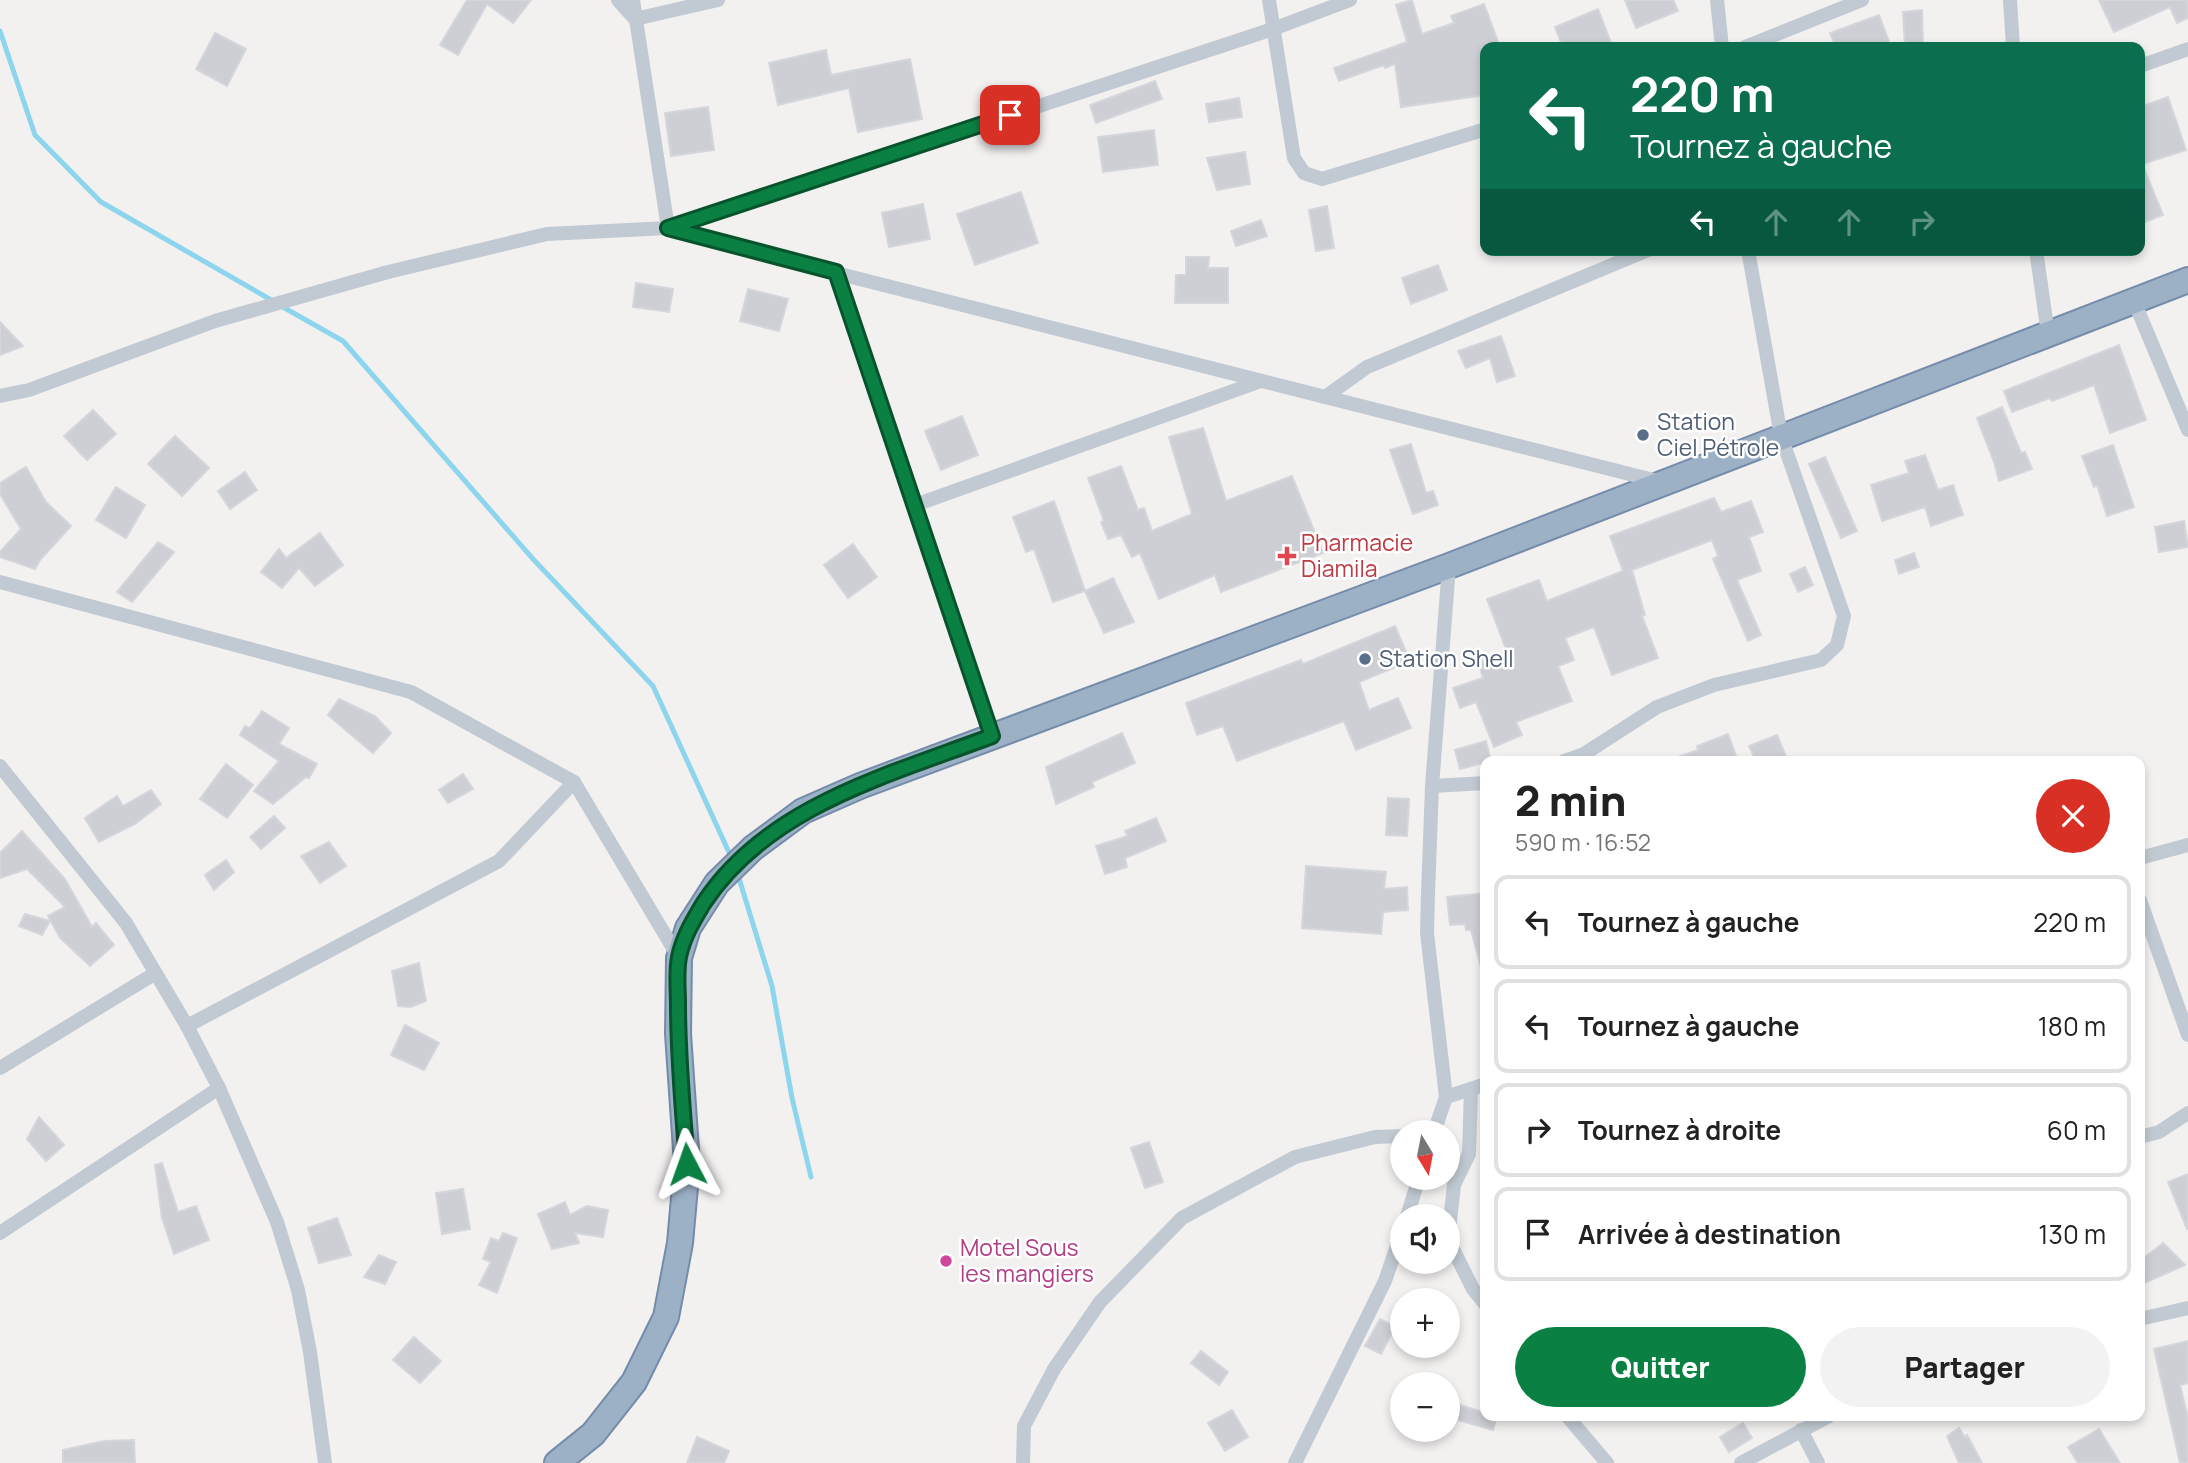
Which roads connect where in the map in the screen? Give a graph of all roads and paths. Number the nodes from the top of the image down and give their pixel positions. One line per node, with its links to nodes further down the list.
1 (618, 0): 9 (street)
2 (633, 0): 9 (street)
3 (718, 0): 9 (street)
4 (1269, 0): 10 (street)
5 (1350, 0): 10 (street)
6 (1717, 0): 11 (street)
7 (1862, 0): 12 (street)
8 (2010, 0): 13 (street)
9 (635, 19): 17 (street)
10 (1273, 29): 16 (street); 17 (street)
11 (1722, 42)
12 (1757, 42)
13 (2013, 42)
14 (2188, 49): 15 (street)
15 (2145, 64)
16 (1480, 131)
17 (668, 228): 21 (street); 26 (street)
18 (1633, 256): 27 (street)
19 (1749, 256): 29 (street)
20 (2037, 256): 24 (street)
21 (836, 272): 25 (street); 31 (street)
22 (2188, 280): 23 (highway)
23 (2134, 302): 24 (highway); 28 (street)
24 (2048, 334): 29 (highway)
25 (1262, 381): 27 (street); 31 (street)
26 (0, 396)
27 (1325, 397): 30 (street)
28 (2188, 430)
29 (1781, 436): 30 (highway); 35 (street)
30 (1662, 482): 32 (highway)
31 (915, 505): 34 (street)
32 (1449, 566): 34 (highway); 39 (street)
33 (0, 582): 37 (street)
34 (992, 736): 43 (highway)
35 (1578, 756)
36 (0, 766): 44 (street)
37 (574, 782): 43 (street); 45 (street)
38 (1480, 783): 39 (street)
39 (1432, 786): 50 (street)
40 (2188, 845): 41 (street)
41 (2145, 857)
42 (2145, 914): 46 (street)
43 (679, 958): 64 (highway)
44 (154, 974): 45 (street); 47 (street)
45 (187, 1026): 49 (street)
46 (2188, 1035)
47 (0, 1068)
48 (1478, 1086): 50 (street); 57 (street)
49 (219, 1088): 55 (street); 63 (street)
50 (1446, 1097): 52 (street)
51 (2188, 1113): 54 (street)
52 (1438, 1120)
53 (1390, 1136): 65 (street)
54 (2145, 1136)
55 (0, 1233)
56 (1390, 1266): 66 (street)
57 (1480, 1298)
58 (2188, 1308): 59 (street)
59 (2145, 1318)
60 (1570, 1421): 67 (street)
61 (1811, 1421): 62 (street)
62 (1801, 1430): 68 (street); 69 (street)
63 (325, 1463)
64 (557, 1463)
65 (1023, 1463)
66 (1295, 1463)
67 (1608, 1463)
68 (1741, 1463)
69 (1818, 1463)

